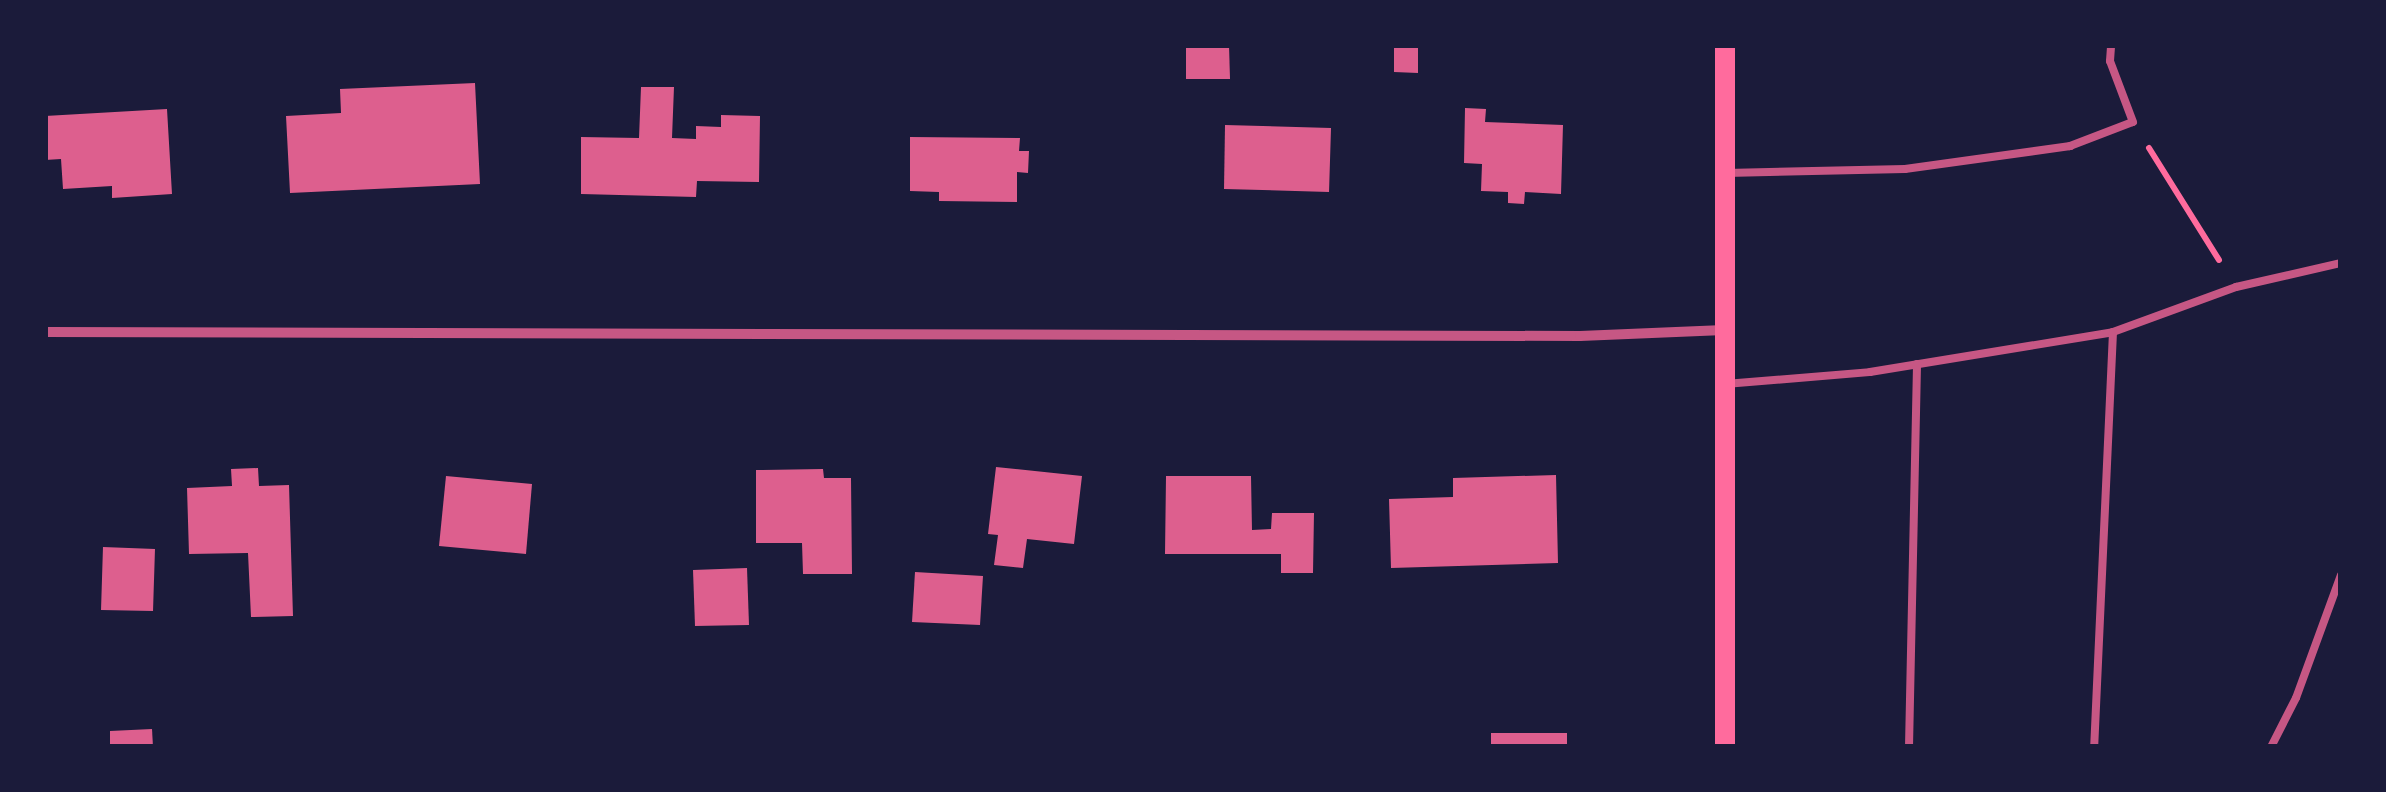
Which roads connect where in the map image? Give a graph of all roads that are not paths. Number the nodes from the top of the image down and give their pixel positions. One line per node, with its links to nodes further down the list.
1 (1725, 45): 3 (main road)
2 (2111, 45): 3 (lane)
3 (1726, 173): 5 (main road)
4 (2341, 263): 7 (lane)
5 (1724, 330): 6 (street); 9 (main road)
6 (45, 332)
7 (2113, 332): 8 (lane); 13 (lane)
8 (1917, 364): 9 (lane); 12 (lane)
9 (1725, 384): 11 (main road)
10 (2341, 574): 14 (lane)
11 (1726, 747)
12 (1909, 747)
13 (2094, 747)
14 (2272, 747)

